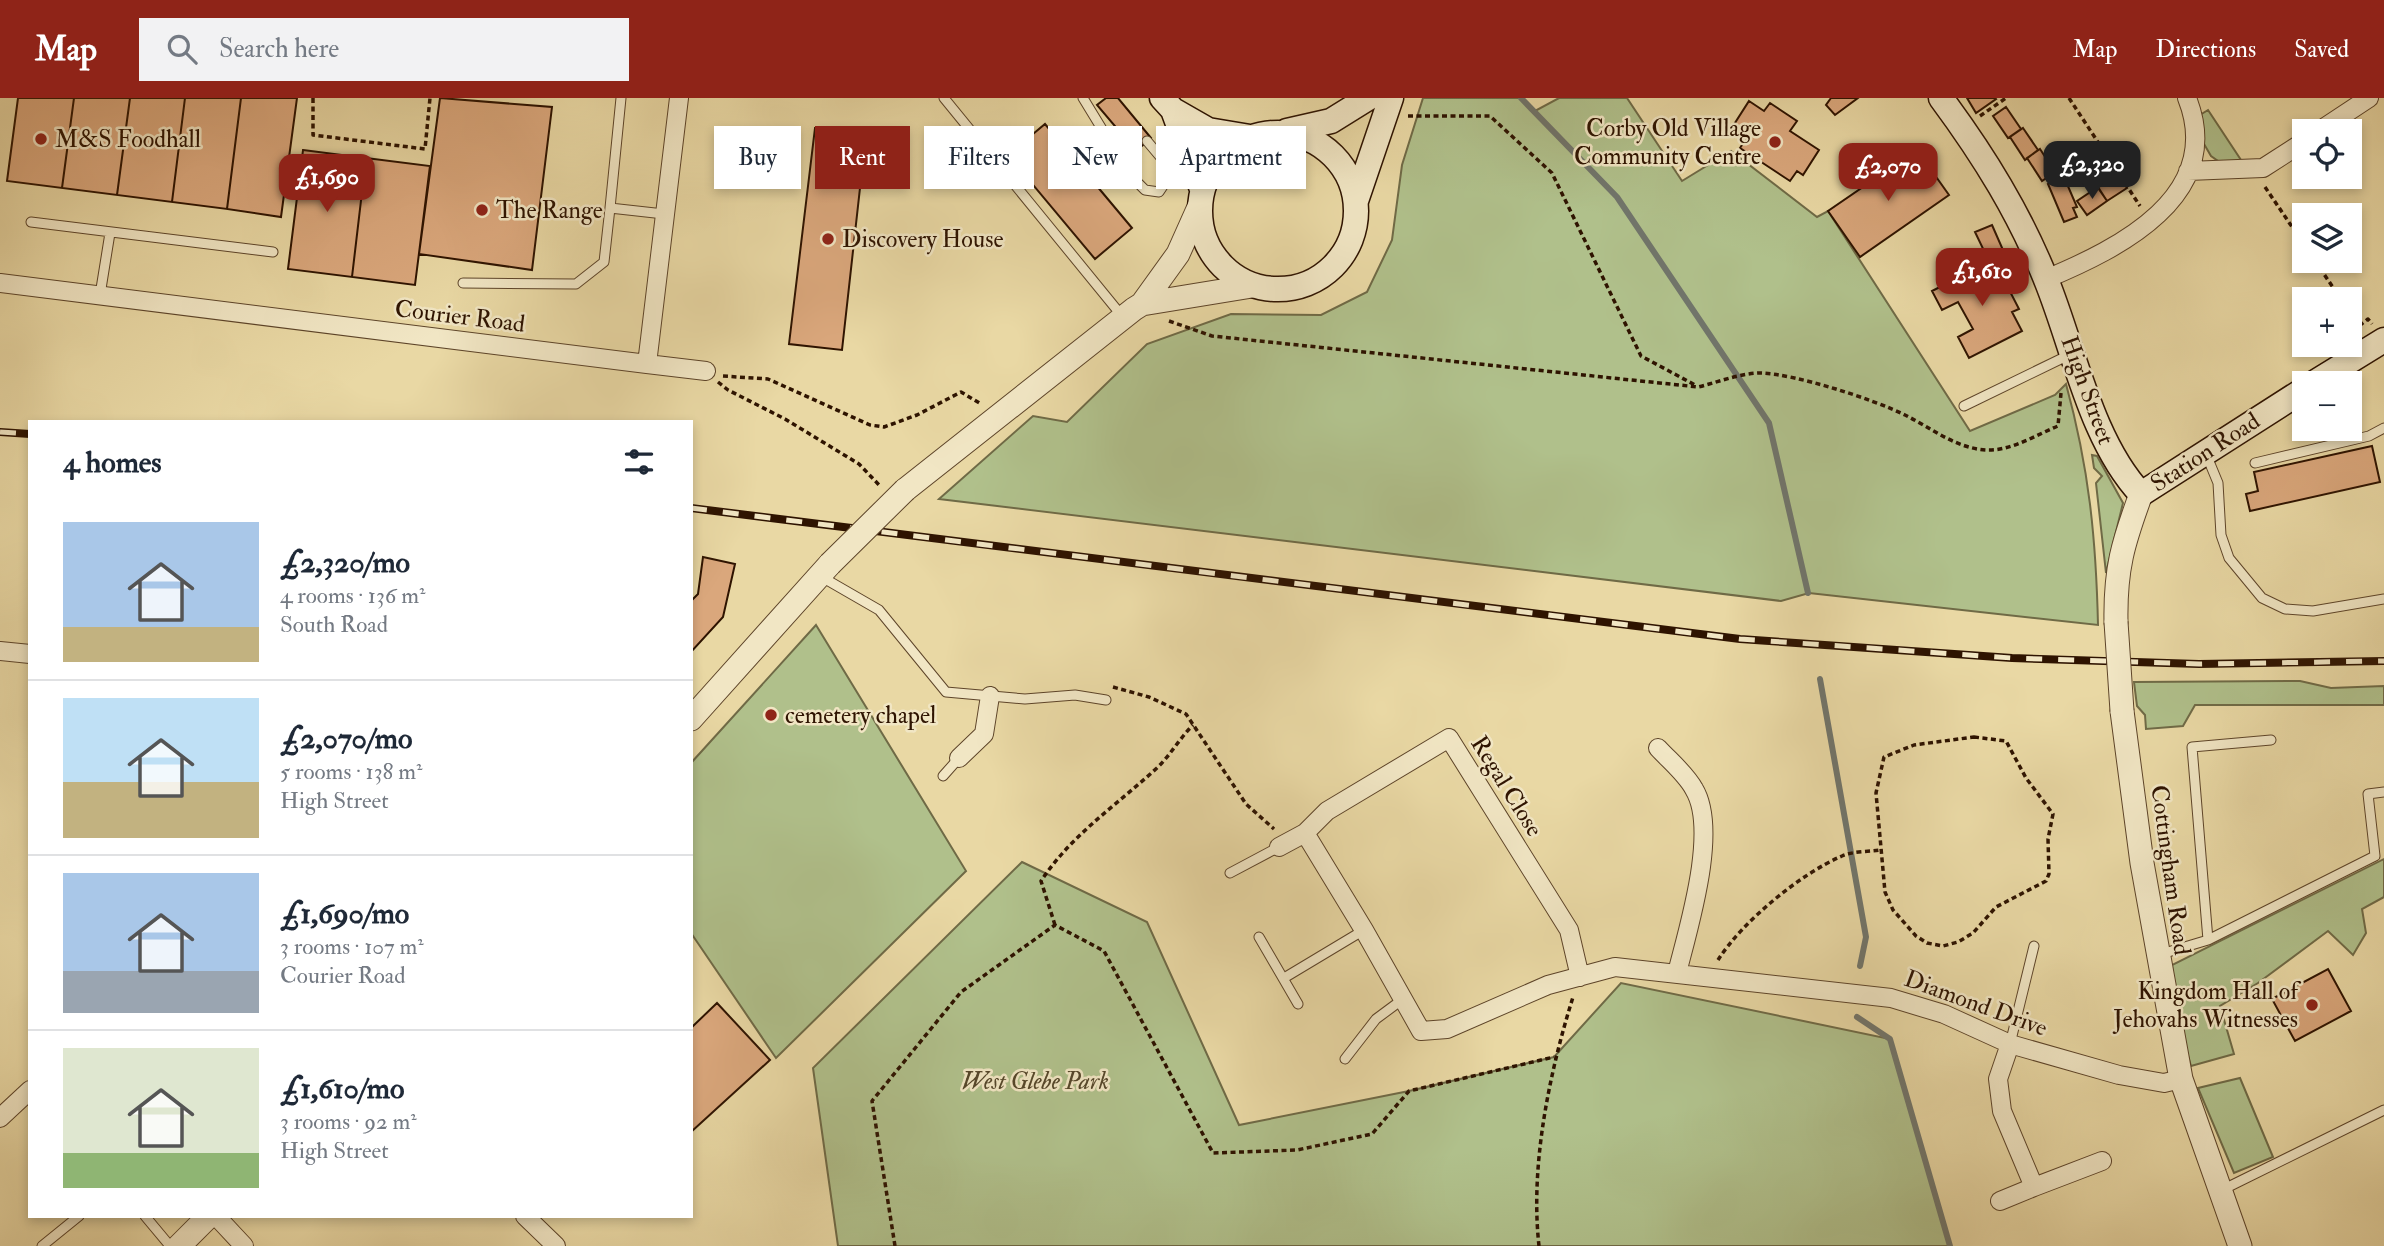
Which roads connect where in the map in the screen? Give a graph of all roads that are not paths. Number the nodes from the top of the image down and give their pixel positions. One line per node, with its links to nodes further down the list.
1 (621, 98): 21 (lane)
2 (679, 98): 22 (street)
3 (944, 98): 31 (lane)
4 (1083, 98): 15 (lane)
5 (1368, 98): 13 (main road)
6 (1941, 98): 26 (main road, High Street)
7 (2187, 98): 17 (street)
8 (2369, 98): 11 (street)
9 (1178, 106): 12 (main road); 19 (main road)
10 (1389, 107): 20 (main road)
11 (2337, 119)
12 (1203, 126)
13 (1306, 127)
14 (1306, 138): 20 (main road)
15 (1147, 141)
16 (2292, 149): 17 (street)
17 (2188, 172): 26 (street)
18 (1204, 189): 19 (main road)
19 (1201, 198): 29 (main road); 31 (street)
20 (1356, 201): 29 (main road)
21 (610, 208): 22 (lane); 28 (lane)
22 (664, 214): 34 (street)
23 (31, 222): 24 (lane)
24 (110, 233): 25 (lane); 30 (lane)
25 (273, 253)
26 (2046, 279): 33 (main road, High Street)
27 (0, 283): 30 (street, Courier Road)
28 (463, 283)
29 (1252, 286): 31 (street)
30 (100, 295): 34 (street, Courier Road)
31 (1133, 310): 45 (street, bridge)
32 (2384, 340): 36 (main road)
33 (2065, 357): 38 (lane); 44 (main road, High Street)
34 (647, 364): 35 (street, Courier Road)
35 (706, 371)
36 (2334, 371)
37 (2292, 397): 42 (main road, Station Road)
38 (1964, 406)
39 (2384, 428): 40 (lane)
40 (2362, 436)
41 (2348, 441): 43 (lane)
42 (2204, 451): 44 (main road, Station Road); 46 (lane)
43 (2255, 463)
44 (2141, 494): 64 (street, Cottingham Road, bridge)
45 (824, 570): 49 (lane); 51 (street)
46 (2384, 599)
47 (0, 651): 48 (street)
48 (28, 654)
49 (990, 696): 50 (lane); 54 (street)
50 (1106, 700)
51 (693, 717)
52 (2271, 740): 62 (lane)
53 (1658, 748): 65 (street)
54 (959, 758): 55 (lane)
55 (943, 776)
56 (2384, 792): 62 (lane)
57 (1305, 834): 58 (street, Regal Close); 60 (street); 66 (street, Regal Close)
58 (1284, 845): 59 (lane)
59 (1230, 873)
60 (1364, 930): 67 (lane); 68 (street)
61 (1259, 937): 67 (lane)
62 (2208, 940): 64 (lane)
63 (2035, 946): 70 (lane)
64 (2157, 956): 72 (street, Cottingham Road)
65 (1677, 973): 66 (street, Diamond Drive); 70 (street, Diamond Drive)
66 (1580, 977): 68 (street)
67 (1284, 978): 69 (lane)
68 (1403, 999): 71 (lane)
69 (1298, 1004)
70 (2010, 1044): 72 (street, Diamond Drive); 77 (street)
71 (1345, 1059)
72 (2181, 1079): 78 (street, Cottingham Road)
73 (28, 1092): 75 (street)
74 (2384, 1111): 78 (lane)
75 (0, 1118)
76 (2102, 1161): 77 (street)
77 (2034, 1187): 79 (street)
78 (2221, 1191): 90 (street, Cottingham Road)
79 (2000, 1201)
80 (77, 1218): 85 (lane)
81 (147, 1218): 86 (lane)
82 (207, 1218): 87 (street)
83 (218, 1218): 88 (street)
84 (527, 1218): 89 (street)
85 (42, 1246)
86 (170, 1246)
87 (179, 1246)
88 (244, 1246)
89 (556, 1246)
90 (2240, 1246)

